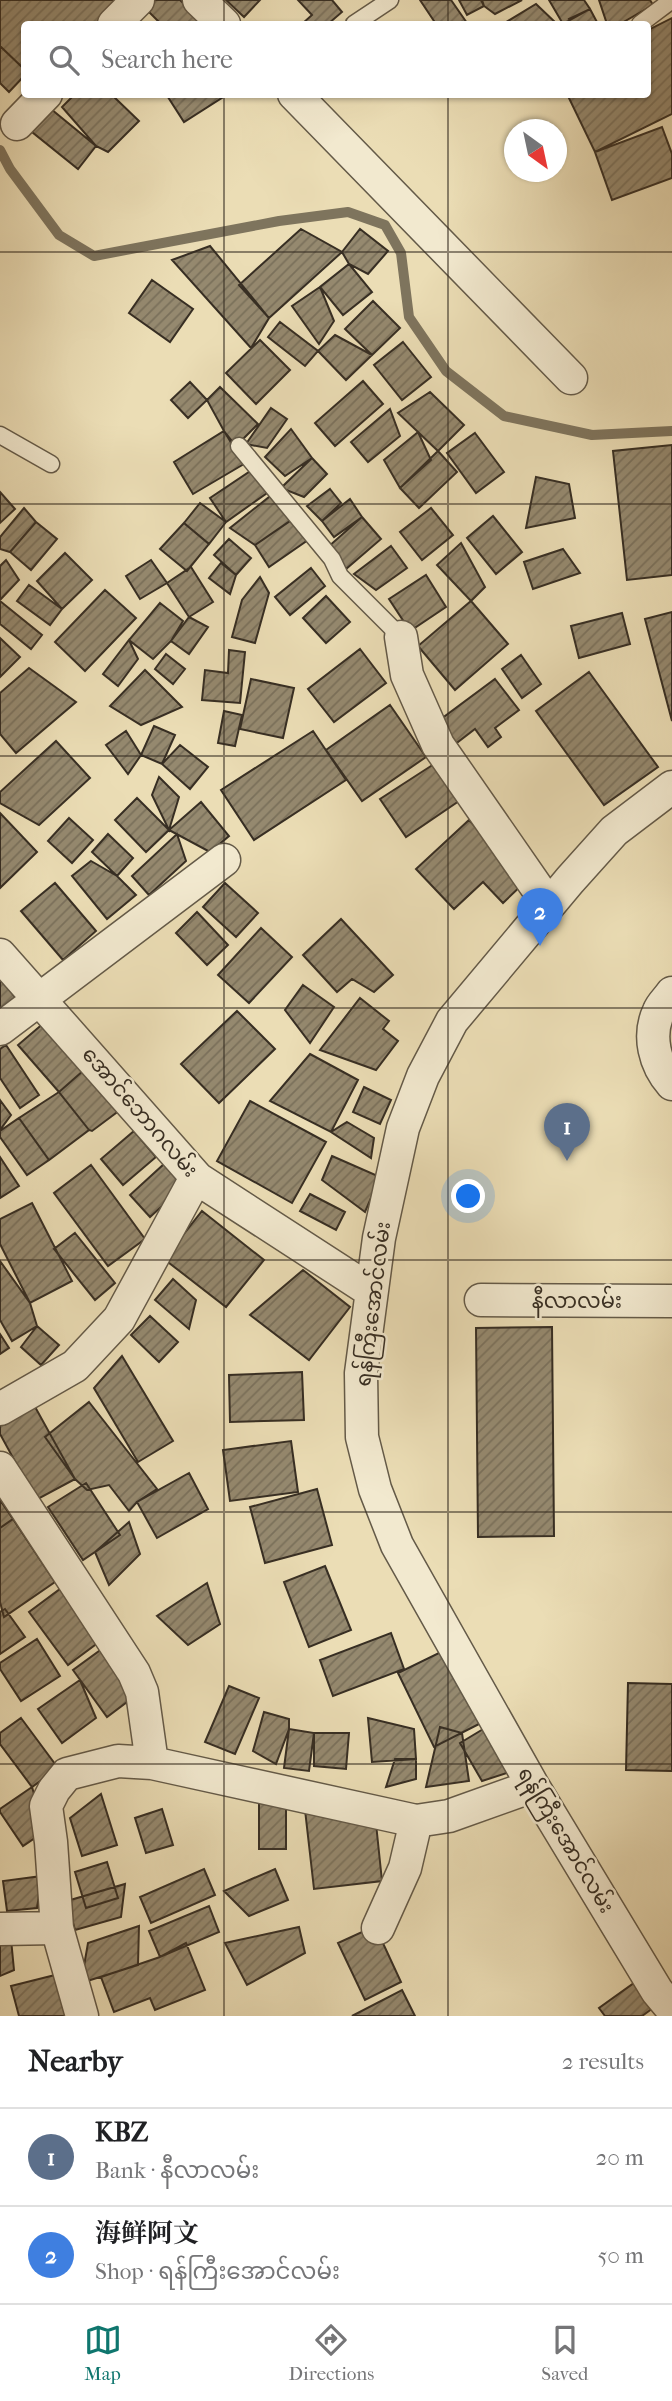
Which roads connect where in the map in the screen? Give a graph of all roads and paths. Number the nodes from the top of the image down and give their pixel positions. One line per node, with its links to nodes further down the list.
1 (138, 0): 5 (street)
2 (199, 0): 6 (street)
3 (390, 0): 7 (lane)
4 (672, 0): 8 (lane)
5 (117, 21)
6 (221, 21)
7 (358, 21)
8 (644, 21)
9 (42, 98): 11 (street)
10 (298, 98): 12 (street)
11 (17, 124)
12 (571, 378)
13 (0, 435): 15 (lane)
14 (239, 446): 16 (lane)
15 (51, 464)
16 (401, 637): 19 (street)
17 (672, 787): 19 (street, ရန်ကြီးအောင်လမ်း)
18 (224, 860): 22 (street)
19 (549, 905): 26 (street, ရန်ကြီးအောင်လမ်း)
20 (0, 955): 22 (street, အောင်ဘောဂလမ်း)
21 (672, 993): 24 (street)
22 (40, 999): 23 (street); 25 (street, အောင်ဘောဂလမ်း)
23 (0, 1029)
24 (672, 1084)
25 (198, 1180): 26 (street, အောင်ဘောဂလမ်း); 29 (street)
26 (371, 1291): 32 (street, ရန်ကြီးအောင်လမ်း)
27 (481, 1300): 28 (street, နီလာလမ်း)
28 (672, 1301)
29 (0, 1409)
30 (0, 1468): 31 (street)
31 (152, 1763): 33 (street); 34 (street)
32 (533, 1786): 33 (street); 37 (street, ရန်ကြီးအောင်လမ်း)
33 (416, 1821): 35 (street)
34 (57, 1928): 36 (street); 38 (street)
35 (378, 1928)
36 (0, 1930)
37 (672, 2008)
38 (82, 2016)

